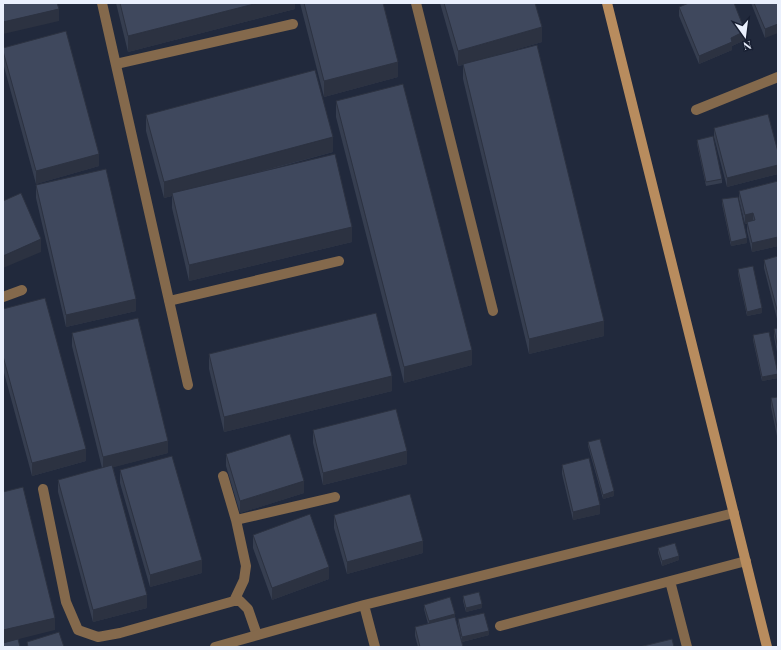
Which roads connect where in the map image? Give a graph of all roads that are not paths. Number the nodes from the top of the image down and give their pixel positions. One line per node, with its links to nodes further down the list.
1 (102, 3): 5 (street)
2 (416, 3): 12 (street)
3 (607, 3): 17 (street)
4 (293, 24): 5 (street)
5 (116, 64): 11 (street)
6 (778, 77): 7 (street)
7 (696, 110)
8 (339, 261): 11 (street)
9 (22, 290): 10 (street)
10 (3, 298)
11 (169, 301): 13 (street)
12 (493, 311)
13 (188, 385)
14 (223, 476): 18 (street)
15 (44, 490): 21 (street)
16 (335, 496): 18 (street)
17 (734, 513): 19 (street); 22 (street)
18 (236, 520): 21 (street)
19 (746, 561): 20 (street); 28 (street)
20 (670, 581): 23 (street); 27 (street)
21 (234, 601): 24 (street)
22 (364, 605): 24 (street); 26 (street)
23 (500, 626)
24 (257, 635): 25 (street)
25 (214, 647)
26 (375, 647)
27 (687, 647)
28 (767, 647)

